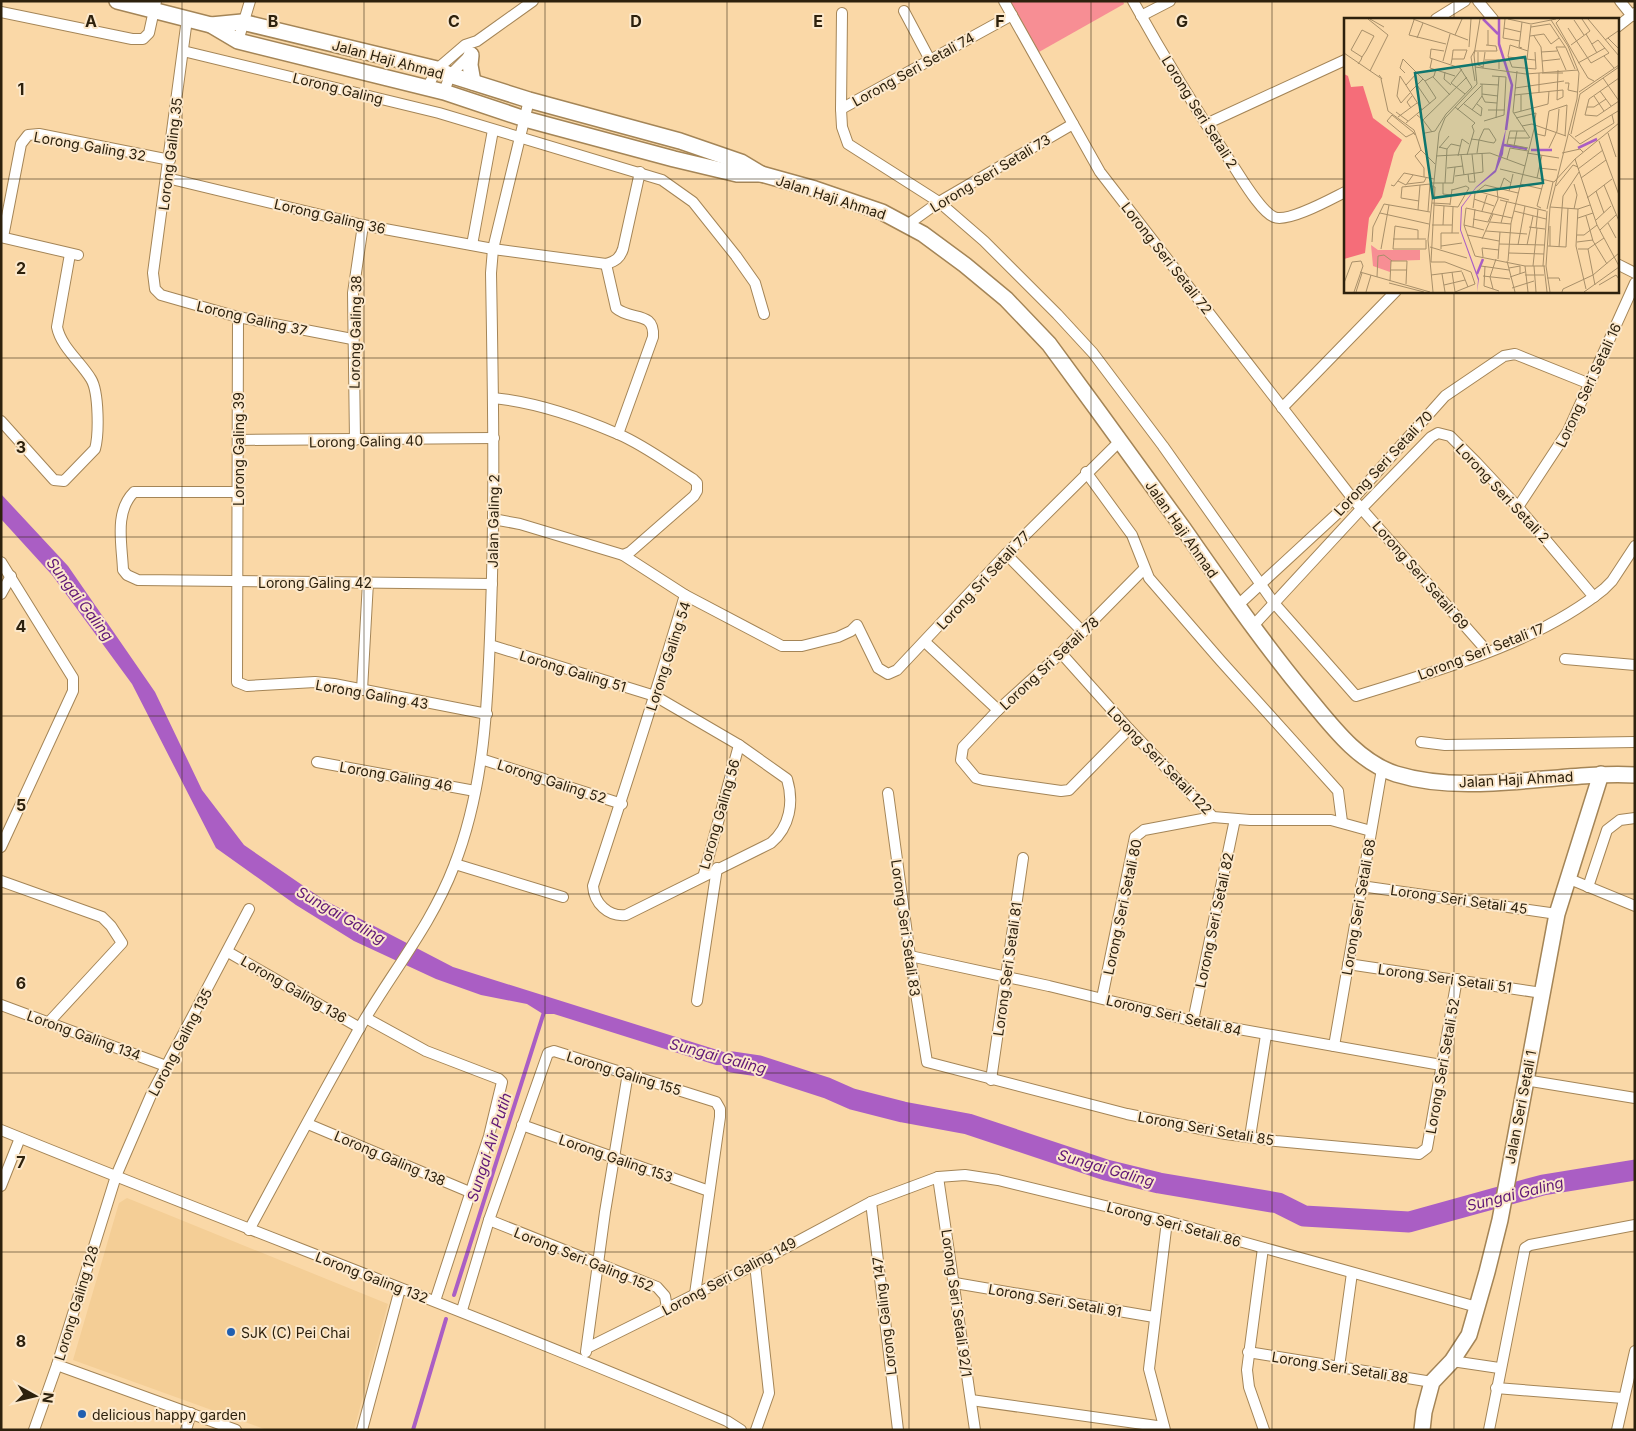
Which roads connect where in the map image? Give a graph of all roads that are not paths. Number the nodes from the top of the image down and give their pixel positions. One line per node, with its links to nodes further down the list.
1 (117, 1): 10 (street, Jalan Haji Ahmad)
2 (250, 1): 20 (street)
3 (533, 1): 24 (street)
4 (1004, 1): 14 (street, Lorong Seri Setali 72)
5 (1133, 1): 16 (street, Lorong Seri Setali 2)
6 (1170, 1): 16 (street)
7 (1465, 1): 17 (street)
8 (1478, 1): 18 (street)
9 (1620, 1): 15 (street)
10 (155, 5): 12 (street); 19 (street, Jalan Haji Ahmad)
11 (904, 11): 27 (street)
12 (1, 12)
13 (842, 13): 34 (street)
14 (1012, 15): 27 (street, Lorong Seri Setali 74); 36 (street, Lorong Seri Setali 72)
15 (1633, 15): 22 (street)
16 (1141, 16): 37 (street, Lorong Seri Setali 2)
17 (1438, 18)
18 (1492, 18)
19 (188, 19): 21 (street, Jalan Haji Ahmad); 25 (street, Lorong Galing 35)
20 (242, 22): 21 (street, Jalan Haji Ahmad); 23 (street); 29 (street, Jalan Haji Ahmad)
21 (211, 25): 23 (street, Jalan Haji Ahmad)
22 (1618, 26)
23 (238, 41): 31 (street, Jalan Haji Ahmad)
24 (477, 41): 26 (street); 29 (street)
25 (183, 51): 38 (street, Lorong Galing); 40 (street, Lorong Galing 35)
26 (471, 55): 29 (street); 30 (street)
27 (930, 60): 34 (street, Lorong Seri Setali 74)
28 (1344, 60): 37 (street)
29 (443, 72): 30 (street, Jalan Haji Ahmad); 31 (street); 32 (street)
30 (473, 82): 33 (street, Jalan Haji Ahmad)
31 (427, 88): 32 (street, Jalan Haji Ahmad)
32 (444, 92): 35 (street, Jalan Haji Ahmad)
33 (529, 100): 35 (street, Jalan Galing 2); 42 (street, Jalan Haji Ahmad)
34 (841, 109): 45 (street)
35 (525, 119): 39 (street, Jalan Galing 2); 42 (street, Jalan Haji Ahmad)
36 (1073, 124): 45 (street, Lorong Seri Setali 73); 62 (street, Lorong Seri Setali 72)
37 (1206, 124): 44 (street, Lorong Seri Setali 2)
38 (493, 130): 39 (street, Lorong Galing); 49 (street)
39 (519, 137): 41 (street, Lorong Galing); 50 (street, Jalan Galing 2)
40 (170, 160): 43 (street, Lorong Galing 35); 48 (street, Lorong Galing 32)
41 (640, 172): 51 (street); 57 (street, Lorong Galing)
42 (761, 174): 47 (street, Jalan Haji Ahmad)
43 (167, 178): 46 (street, Lorong Galing 36); 55 (street, Lorong Galing 35)
44 (1344, 192)
45 (939, 202): 47 (street, Lorong Seri Setali 73); 84 (street)
46 (363, 225): 49 (street, Lorong Galing 36); 59 (street, Lorong Galing 38)
47 (907, 225): 68 (street, Jalan Haji Ahmad)
48 (2, 237): 63 (street)
49 (472, 244): 50 (street, Lorong Galing 36)
50 (494, 249): 51 (street, Lorong Galing 36); 61 (street, Jalan Galing 2)
51 (606, 264): 64 (street)
52 (1618, 264): 53 (street)
53 (1635, 273)
54 (1635, 283): 60 (street, Lorong Seri Setali 16)
55 (155, 288): 58 (street, Lorong Galing 37)
56 (1395, 292): 62 (street)
57 (764, 314)
58 (238, 317): 59 (street, Lorong Galing 37); 66 (street, Lorong Galing 39)
59 (352, 338): 67 (street, Lorong Galing 38)
60 (1590, 384): 71 (street, Lorong Seri Setali 70); 72 (street, Lorong Seri Setali 16)
61 (493, 398): 64 (street); 65 (street, Jalan Galing 2)
62 (1282, 408): 71 (street, Lorong Seri Setali 72)
63 (1, 421)
64 (618, 434): 77 (street)
65 (494, 438): 67 (street, Lorong Galing 40); 74 (street, Jalan Galing 2)
66 (238, 440): 67 (street, Lorong Galing 40); 70 (street, Lorong Galing 39)
67 (355, 440)
68 (1120, 441): 69 (street, Lorong Sri Setali 77); 89 (street, Jalan Haji Ahmad)
69 (1086, 472): 76 (street, Lorong Sri Setali 77); 79 (street)
70 (238, 492): 81 (street, Lorong Galing 39); 81 (street, Lorong Galing 42)
71 (1354, 499): 73 (street, Lorong Seri Setali 69); 84 (street, Lorong Seri Setali 70)
72 (1518, 507): 73 (street, Lorong Seri Setali 2); 87 (street, Lorong Seri Setali 2)
73 (1362, 508): 88 (street); 95 (street, Lorong Seri Setali 69)
74 (493, 519): 77 (street); 83 (street, Jalan Galing 2)
75 (1635, 546): 87 (street, Lorong Seri Setali 17)
76 (1006, 554): 92 (street); 93 (street, Lorong Sri Setali 77)
77 (623, 555): 86 (street)
78 (1, 562): 80 (street)
79 (1144, 569): 92 (street, Lorong Sri Setali 78); 119 (street)
80 (11, 576): 85 (street); 121 (street)
81 (237, 581): 82 (street, Lorong Galing 42); 99 (street, Lorong Galing 43)
82 (368, 582): 83 (street, Lorong Galing 42); 99 (street)
83 (492, 584): 94 (street, Jalan Galing 2)
84 (1261, 585): 88 (street); 89 (street, Lorong Seri Setali 70)
85 (1, 594)
86 (685, 595): 90 (street, Lorong Galing 54); 100 (street, Lorong Galing 54)
87 (1594, 597): 95 (street, Lorong Seri Setali 17)
88 (1274, 603): 91 (street); 95 (street, Lorong Seri Setali 17)
89 (1237, 606): 91 (street, Jalan Haji Ahmad)
90 (857, 624): 93 (street, Lorong Sri Setali 77)
91 (1252, 627): 109 (street, Jalan Haji Ahmad)
92 (1083, 632): 96 (street, Lorong Sri Setali 78)
93 (925, 642): 101 (street)
94 (490, 645): 100 (street, Lorong Galing 51); 102 (street, Jalan Galing 2)
95 (1487, 651)
96 (1061, 653): 101 (street, Lorong Sri Setali 78); 103 (street, Lorong Seri Setali 122)
97 (1565, 660): 98 (street)
98 (1635, 665)
99 (362, 690): 102 (street, Lorong Galing 43)
100 (655, 696): 106 (street, Lorong Galing 51); 115 (street, Lorong Galing 54)
101 (998, 710): 103 (street, Lorong Sri Setali 78)
102 (487, 714): 107 (street, Jalan Galing 2)
103 (1129, 729): 116 (street, Lorong Seri Setali 122)
104 (1421, 742): 105 (street)
105 (1635, 742)
106 (739, 744): 112 (street, Lorong Galing 51); 125 (street, Lorong Galing 56)
107 (481, 759): 113 (street, Jalan Galing 2); 115 (street, Lorong Galing 52)
108 (317, 762): 113 (street, Lorong Galing 46)
109 (1382, 768): 110 (street, Jalan Haji Ahmad); 120 (street, Lorong Seri Setali 68)
110 (1601, 774): 111 (street, Jalan Haji Ahmad); 126 (street, Jalan Seri Setali 1)
111 (1635, 775)
112 (787, 779): 124 (street, Lorong Galing 56)
113 (475, 791): 123 (street, Jalan Galing 2)
114 (888, 793): 136 (street, Lorong Seri Setali 83)
115 (622, 804): 130 (street, Lorong Galing 54)
116 (1213, 817): 118 (street, Lorong Seri Setali 122); 141 (street, Lorong Seri Setali 80)
117 (1635, 818): 129 (street)
118 (1235, 819): 119 (street, Lorong Seri Setali 122); 146 (street, Lorong Seri Setali 82)
119 (1342, 822): 120 (street, Lorong Seri Setali 122)
120 (1371, 831): 128 (street, Lorong Seri Setali 68)
121 (3, 841)
122 (1023, 858): 138 (street, Lorong Seri Setali 81)
123 (455, 864): 131 (street); 144 (street, Jalan Galing 2)
124 (717, 868): 125 (street); 142 (street, Lorong Galing 56)
125 (704, 874): 130 (street, Lorong Galing 56)
126 (1567, 878): 129 (street); 134 (street, Jalan Seri Setali 1)
127 (1, 881): 145 (street)
128 (1361, 886): 134 (street, Lorong Seri Setali 45); 137 (street, Lorong Seri Setali 68)
129 (1588, 887): 132 (street)
130 (594, 893)
131 (563, 897)
132 (1635, 906)
133 (249, 909): 135 (street, Lorong Galing 135)
134 (1557, 914): 140 (street, Jalan Seri Setali 1)
135 (228, 952): 147 (street, Lorong Galing 136); 152 (street, Lorong Galing 135)
136 (910, 956): 138 (street, Lorong Seri Setali 84); 150 (street, Lorong Seri Setali 83)
137 (1348, 964): 139 (street, Lorong Seri Setali 51); 149 (street, Lorong Seri Setali 68)
138 (1006, 976): 141 (street, Lorong Seri Setali 84); 154 (street, Lorong Seri Setali 81)
139 (1457, 979): 140 (street, Lorong Seri Setali 51); 151 (street, Lorong Seri Setali 52)
140 (1542, 992): 155 (street, Jalan Seri Setali 1)
141 (1102, 998): 146 (street, Lorong Seri Setali 84)
142 (697, 1001)
143 (1, 1005): 145 (street, Lorong Galing 134)
144 (366, 1018): 147 (street, Jalan Galing 2); 168 (street)
145 (50, 1021): 152 (street, Lorong Galing 134)
146 (1193, 1021): 148 (street, Lorong Seri Setali 84)
147 (360, 1028): 157 (street, Jalan Galing 2)
148 (1266, 1035): 149 (street, Lorong Seri Setali 84); 161 (street)
149 (1334, 1046): 151 (street, Lorong Seri Setali 84)
150 (927, 1062): 154 (street, Lorong Seri Setali 85)
151 (1441, 1065): 162 (street, Lorong Seri Setali 52)
152 (166, 1066): 164 (street, Lorong Galing 135)
153 (628, 1073): 158 (street, Lorong Galing 155); 163 (street); 167 (street, Lorong Galing 155)
154 (991, 1080): 161 (street, Lorong Seri Setali 85)
155 (1525, 1080): 156 (street); 182 (street, Jalan Seri Setali 1)
156 (1635, 1098)
157 (308, 1124): 168 (street, Lorong Galing 138); 173 (street, Jalan Galing 2)
158 (522, 1125): 163 (street, Lorong Galing 153); 170 (street, Lorong Galing 155)
159 (1, 1130): 160 (street, Lorong Galing 132)
160 (20, 1138): 164 (street, Lorong Galing 132); 166 (street)
161 (1250, 1138): 162 (street, Lorong Seri Setali 85)
162 (1424, 1152)
163 (614, 1156): 167 (street, Lorong Galing 153); 175 (street)
164 (116, 1176): 173 (street, Lorong Galing 132); 191 (street, Lorong Galing 128)
165 (938, 1177): 169 (street, Lorong Seri Setali 86); 171 (street, Lorong Seri Setali 86); 178 (street, Lorong Seri Setali 92/1)
166 (1, 1186)
167 (709, 1191): 180 (street, Lorong Galing 155)
168 (472, 1193): 181 (street)
169 (871, 1202): 176 (street, Lorong Seri Galing 149); 206 (street, Lorong Galing 147)
170 (489, 1220): 175 (street, Lorong Seri Galing 152); 184 (street, Lorong Galing 155)
171 (1167, 1221): 174 (street, Lorong Seri Setali 86); 185 (street)
172 (1635, 1225): 193 (street)
173 (249, 1230): 179 (street, Lorong Galing 132)
174 (1263, 1248): 177 (street, Lorong Seri Setali 86); 188 (street)
175 (598, 1264): 183 (street, Lorong Seri Galing 152); 186 (street)
176 (755, 1264): 180 (street, Lorong Seri Galing 149); 205 (street)
177 (1352, 1273): 182 (street, Lorong Seri Setali 86); 192 (street)
178 (955, 1283): 185 (street, Lorong Seri Setali 91); 197 (street, Lorong Seri Setali 92/1)
179 (400, 1289): 181 (street, Lorong Galing 132); 203 (street)
180 (695, 1294): 183 (street, Lorong Seri Galing 149)
181 (435, 1301): 184 (street, Lorong Galing 132)
182 (1477, 1307): 190 (street, Jalan Seri Setali 1)
183 (667, 1308): 186 (street, Lorong Seri Galing 149)
184 (462, 1310): 189 (street, Lorong Galing 132)
185 (1154, 1317): 199 (street)
186 (586, 1348): 189 (street)
187 (1635, 1351): 196 (street)
188 (1248, 1352): 192 (street, Lorong Seri Setali 88); 208 (street)
189 (585, 1360): 204 (street, Lorong Galing 132)
190 (1452, 1361): 193 (street); 194 (street, Jalan Seri Setali 1)
191 (57, 1365): 198 (street); 200 (street, Lorong Galing 128)
192 (1339, 1367): 194 (street, Lorong Seri Setali 88)
193 (1499, 1368): 195 (street)
194 (1432, 1382): 209 (street, Jalan Seri Setali 1)
195 (1496, 1388): 196 (street); 210 (street)
196 (1623, 1398): 211 (street)
197 (971, 1400): 199 (street); 207 (street, Lorong Seri Setali 92/1)
198 (191, 1413): 201 (street); 202 (street)
199 (1165, 1429)
200 (34, 1430)
201 (186, 1430)
202 (236, 1430)
203 (362, 1430)
204 (741, 1430)
205 (756, 1430)
206 (898, 1430)
207 (975, 1430)
208 (1264, 1430)
209 (1422, 1430)
210 (1488, 1430)
211 (1617, 1430)

